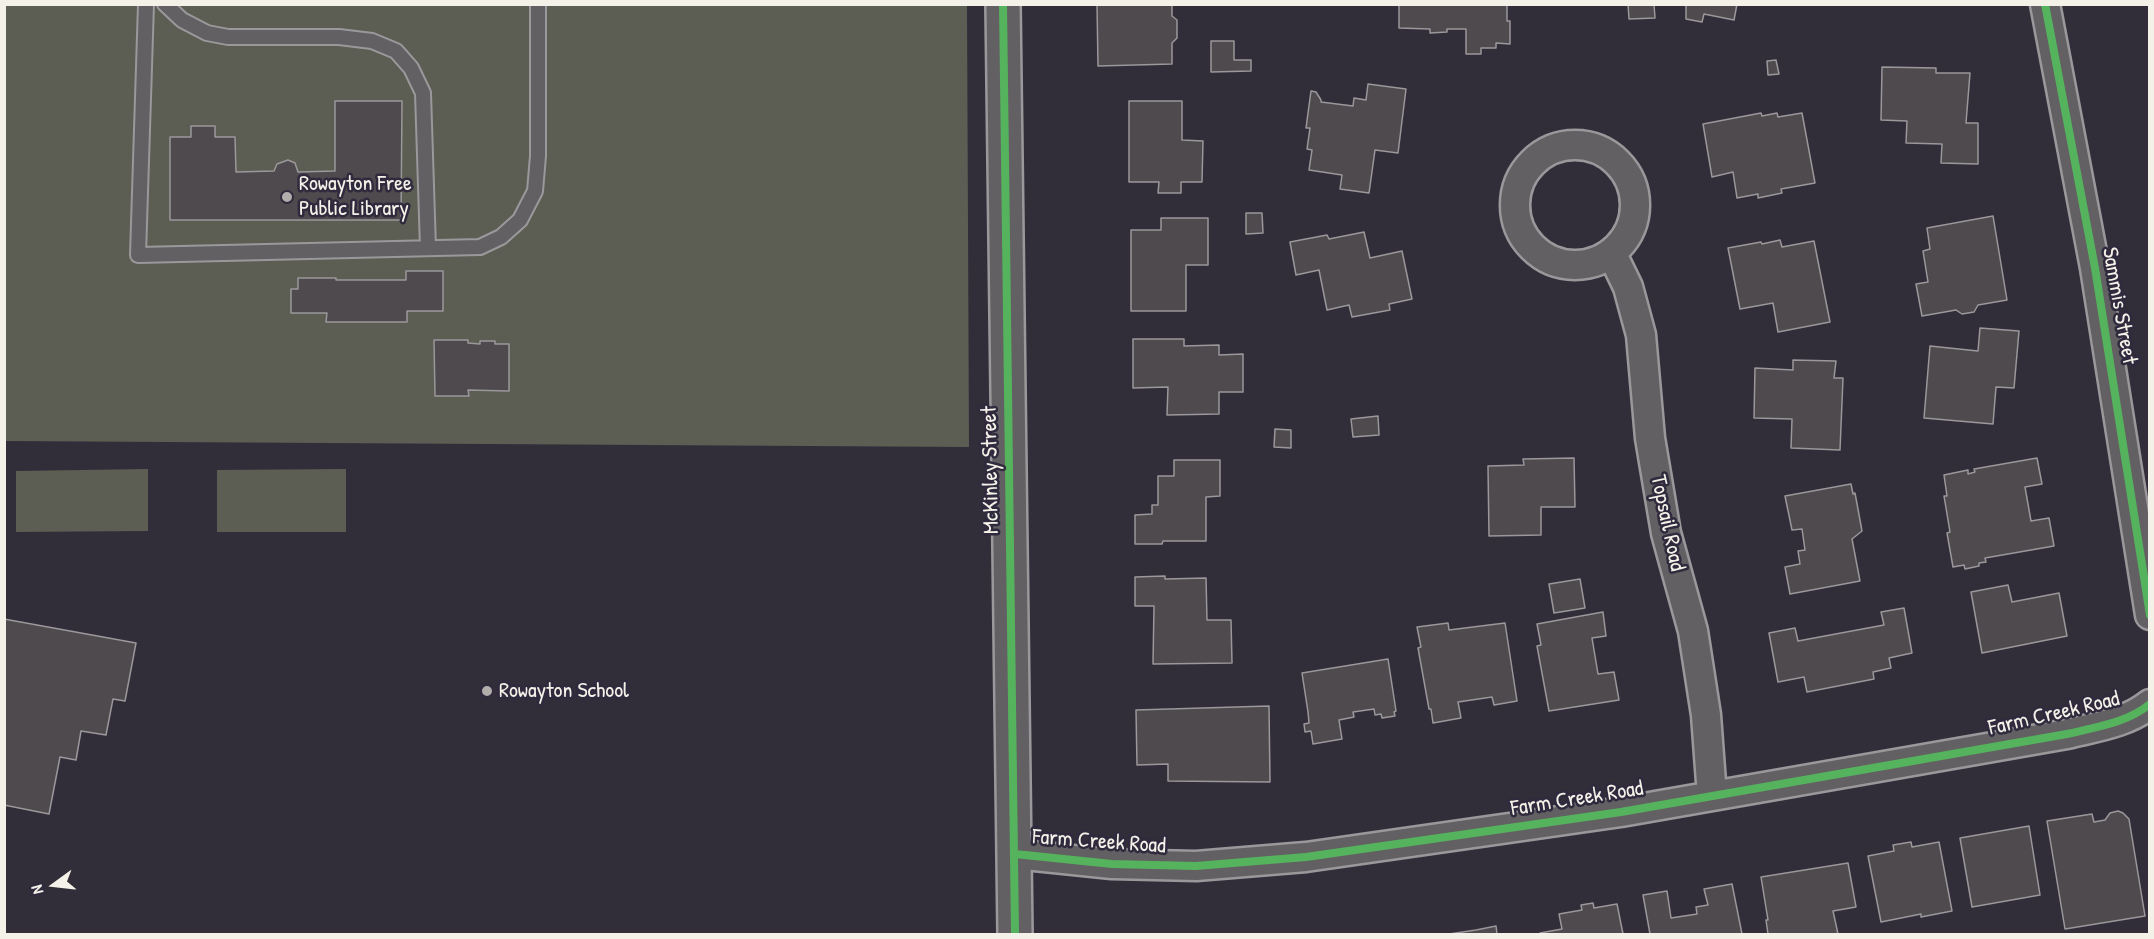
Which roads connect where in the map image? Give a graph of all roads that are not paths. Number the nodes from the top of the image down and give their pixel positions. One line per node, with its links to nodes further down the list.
1 (146, 4): 6 (lane)
2 (165, 4): 6 (lane)
3 (538, 4): 6 (lane)
4 (1003, 4): 11 (main road, McKinley Street)
5 (2044, 4): 8 (street, Sammis Street)
6 (428, 248)
7 (1612, 254): 7 (street); 10 (street, Topsail Road)
8 (2150, 615)
9 (2144, 708): 10 (street, Farm Creek Road)
10 (1712, 796): 11 (street, Farm Creek Road)
11 (1014, 854): 12 (main road, McKinley Street)
12 (1015, 934)

